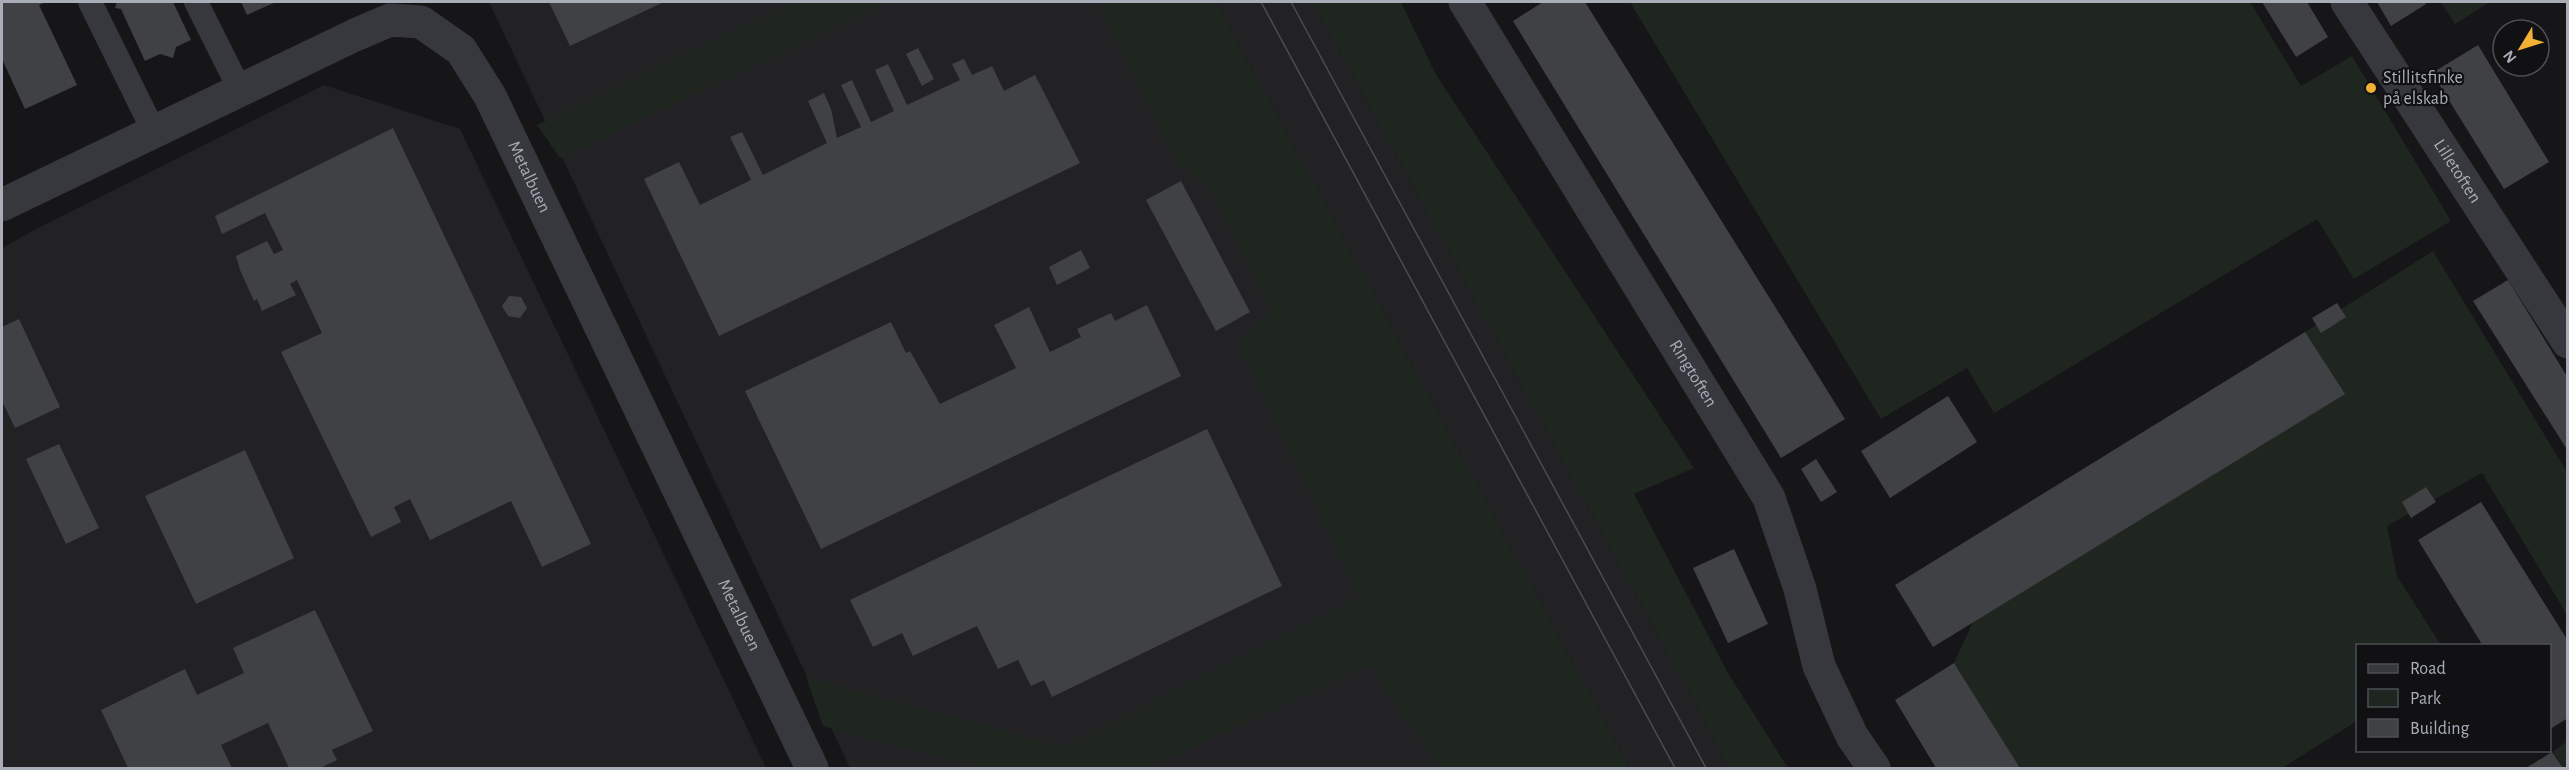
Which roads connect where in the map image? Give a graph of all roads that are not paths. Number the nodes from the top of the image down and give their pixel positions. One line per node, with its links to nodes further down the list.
1 (90, 2): 6 (lane)
2 (196, 2): 5 (lane)
3 (1465, 2): 10 (street, Ringtoften)
4 (2347, 2): 8 (street, Lilletoften)
5 (240, 90): 6 (street, Metalbuen); 9 (street, Metalbuen)
6 (154, 132): 7 (street, Metalbuen)
7 (2, 205)
8 (2568, 342)
9 (812, 768)
10 (1874, 768)

